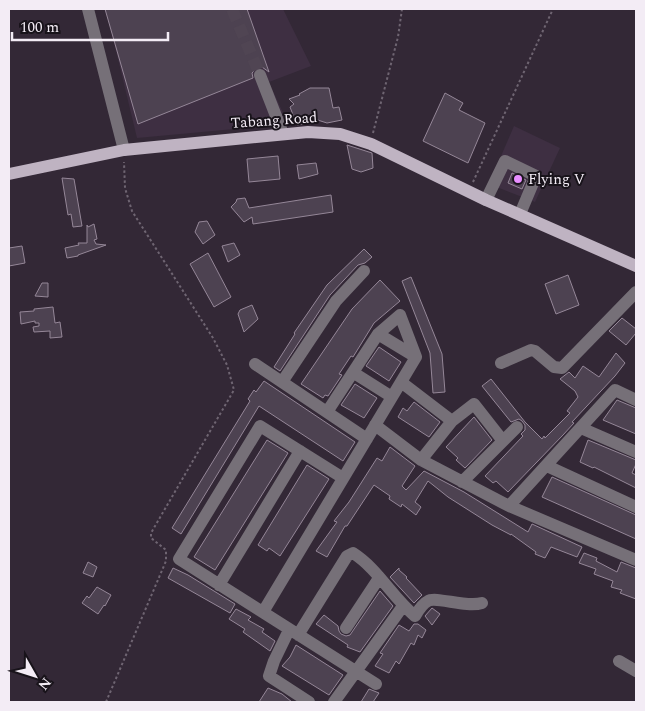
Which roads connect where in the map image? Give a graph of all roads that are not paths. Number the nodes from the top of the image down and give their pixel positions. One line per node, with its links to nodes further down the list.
1 (88, 9): 4 (street)
2 (260, 75): 3 (street)
3 (283, 134): 4 (main road, Tabang Road); 6 (main road, Tabang Road)
4 (124, 150): 5 (main road, Tabang Road)
5 (9, 174)
6 (486, 200): 7 (main road, Tabang Road); 7 (street)
7 (520, 214): 8 (main road, Tabang Road)
8 (636, 266)
9 (364, 271): 16 (street)
10 (636, 292): 13 (street)
11 (378, 334): 12 (street); 12 (street); 15 (street)
12 (416, 357): 17 (street)
13 (501, 363)
14 (255, 364): 16 (street)
15 (354, 373): 18 (street); 20 (street)
16 (282, 382): 20 (street)
17 (401, 382): 18 (street); 21 (street)
18 (392, 397): 22 (street)
19 (636, 400): 24 (street)
20 (327, 412): 25 (street)
21 (452, 421): 26 (street); 29 (street)
22 (375, 425): 25 (street); 29 (street)
23 (517, 427): 26 (street)
24 (581, 428): 28 (street); 30 (street)
25 (367, 439): 31 (street)
26 (503, 441): 32 (street)
27 (300, 451): 31 (street); 37 (street); 37 (street)
28 (636, 452)
29 (421, 460): 32 (street)
30 (547, 466): 33 (street); 34 (street)
31 (343, 478): 40 (street)
32 (462, 482): 33 (street)
33 (509, 506): 35 (street)
34 (636, 507)
35 (636, 560)
36 (379, 578): 39 (street); 41 (street); 42 (street)
37 (219, 585): 40 (street)
38 (482, 603): 39 (street)
39 (403, 606): 44 (street)
40 (263, 612): 42 (street)
41 (346, 628)
42 (294, 632): 44 (street); 47 (street)
43 (619, 661): 45 (street)
44 (356, 671): 46 (street); 48 (street)
45 (636, 671)
46 (376, 684)
47 (309, 702)
48 (334, 702)

